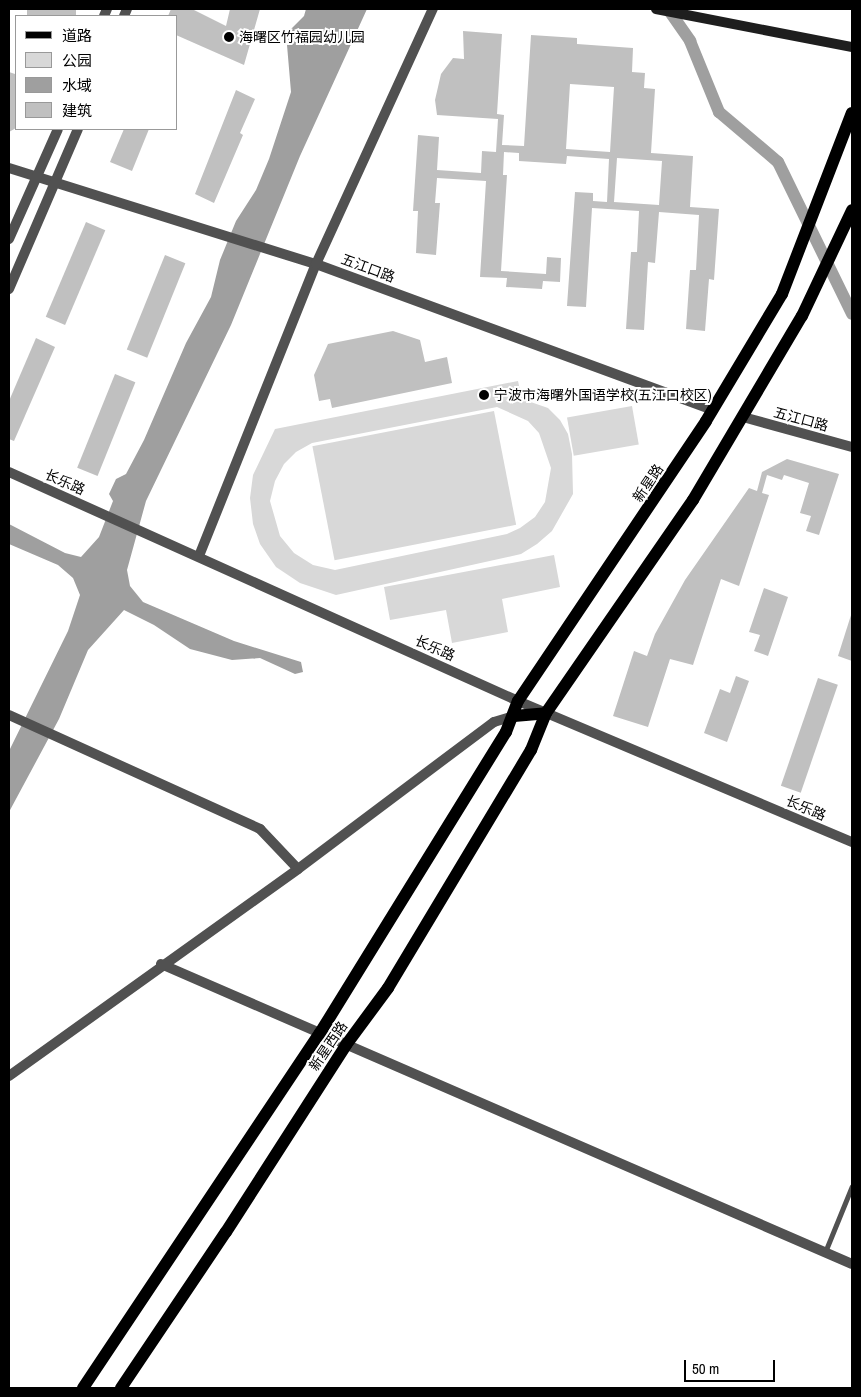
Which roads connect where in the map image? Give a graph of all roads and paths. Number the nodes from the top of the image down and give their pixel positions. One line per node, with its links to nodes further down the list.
1 (433, 9): 12 (street)
2 (656, 9): 3 (main road)
3 (852, 47)
4 (852, 112): 14 (main road, 新星路)
5 (58, 130): 8 (street)
6 (78, 130): 9 (street)
7 (9, 168): 8 (street, 五江口路)
8 (38, 175): 9 (street, 五江口路); 11 (street)
9 (56, 181): 12 (street, 五江口路); 13 (street)
10 (852, 210): 15 (main road, 新星西路)
11 (9, 239)
12 (316, 264): 14 (street, 五江口路); 18 (street)
13 (9, 289)
14 (713, 410): 19 (main road, 新星路)
15 (743, 417): 16 (street, 五江口路); 20 (main road, 新星西路)
16 (852, 447)
17 (9, 472): 18 (street, 长乐路)
18 (199, 556): 19 (street, 长乐路)
19 (518, 701): 20 (street, 长乐路); 22 (main road, 新星路)
20 (546, 713): 22 (main road); 23 (street, 长乐路); 27 (main road, 新星西路)
21 (9, 715): 24 (street)
22 (514, 716): 24 (street); 26 (main road, 新星西路)
23 (852, 842)
24 (298, 869): 25 (street)
25 (161, 964): 26 (street); 28 (street)
26 (320, 1033): 27 (street); 32 (main road, 新星西路)
27 (346, 1044): 30 (street); 33 (main road, 新星西路)
28 (9, 1076)
29 (852, 1186): 30 (lane)
30 (825, 1252): 31 (street)
31 (852, 1264)
32 (83, 1388)
33 (121, 1388)

